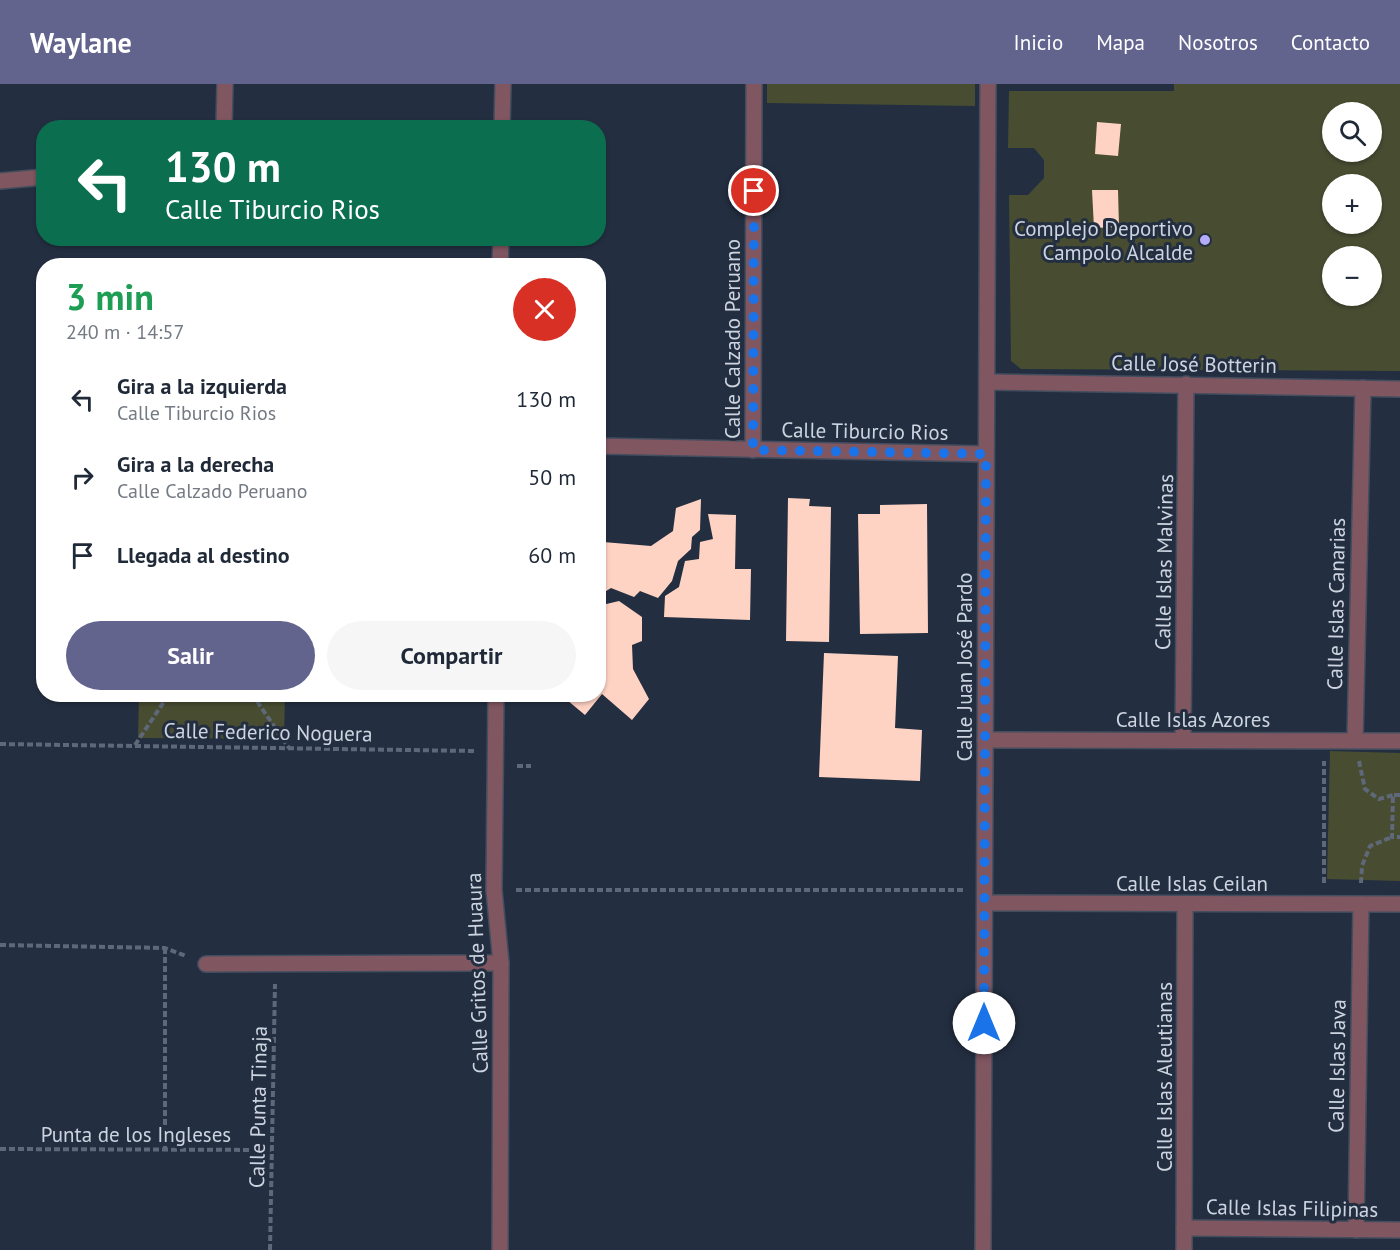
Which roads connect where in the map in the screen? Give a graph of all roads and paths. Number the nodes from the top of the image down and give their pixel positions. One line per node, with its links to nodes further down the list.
1 (225, 84): 5 (street)
2 (502, 84): 6 (street)
3 (754, 84): 14 (street, Calle Calzado Peruano)
4 (988, 84): 9 (street, Calle Juan José Pardo)
5 (224, 120)
6 (502, 120)
7 (36, 178): 8 (street)
8 (0, 181)
9 (987, 382): 10 (street, Calle José Botterin); 15 (street, Calle Juan José Pardo)
10 (1186, 384): 11 (street, Calle José Botterin); 20 (street, Calle Islas Malvinas)
11 (1363, 388): 12 (street, Calle José Botterin); 22 (street, Calle Islas Canarias)
12 (1400, 389)
13 (606, 446): 14 (street, Calle Tiburcio Rios)
14 (753, 450): 15 (street, Calle Tiburcio Rios)
15 (986, 454): 19 (street, Calle Juan José Pardo)
16 (164, 702): 25 (path)
17 (257, 702): 26 (path)
18 (496, 702): 27 (street, Calle Gritos de Huaura)
19 (985, 740): 20 (street, Calle Islas Azores); 34 (street, Calle Juan José Pardo)
20 (1184, 740): 21 (street, Calle Islas Azores)
21 (1324, 740): 22 (street, Calle Islas Azores); 35 (path)
22 (1355, 740): 23 (street, Calle Islas Azores); 29 (path)
23 (1400, 741)
24 (0, 744): 25 (path, Calle Federico Noguera)
25 (135, 746): 26 (path, Calle Federico Noguera)
26 (289, 748): 27 (path, Calle Federico Noguera)
27 (495, 758): 28 (path, Calle Federico Noguera); 33 (street, Calle Gritos de Huaura)
28 (531, 766)
29 (1393, 795): 30 (path); 31 (path)
30 (1400, 795)
31 (1392, 837): 32 (path); 36 (path)
32 (1400, 837)
33 (494, 890): 34 (path); 41 (street, Calle Gritos de Huaura)
34 (985, 897): 38 (street, Calle Islas Ceilan); 52 (street, Calle Juan José Pardo)
35 (1324, 904): 36 (street, Calle Islas Ceilan); 38 (street, Calle Islas Ceilan)
36 (1361, 904): 37 (street, Calle Islas Ceilan); 48 (street, Calle Islas Java)
37 (1400, 904)
38 (1185, 905): 47 (street, Calle Islas Aleutianas)
39 (0, 945): 40 (path)
40 (165, 948): 42 (path); 45 (path)
41 (501, 963): 43 (street); 51 (street, Calle Gritos de Huaura)
42 (206, 964): 43 (street)
43 (276, 965): 46 (path, Calle Punta Tinaja)
44 (0, 1149): 45 (path, Punta de los Ingleses)
45 (165, 1149): 46 (path, Punta de los Ingleses)
46 (271, 1150): 50 (path, Calle Punta Tinaja)
47 (1185, 1228): 48 (street, Calle Islas Filipinas); 53 (street, Calle Islas Aleutianas)
48 (1356, 1230): 49 (street, Calle Islas Filipinas)
49 (1400, 1230)
50 (270, 1250)
51 (500, 1250)
52 (983, 1250)
53 (1184, 1250)

